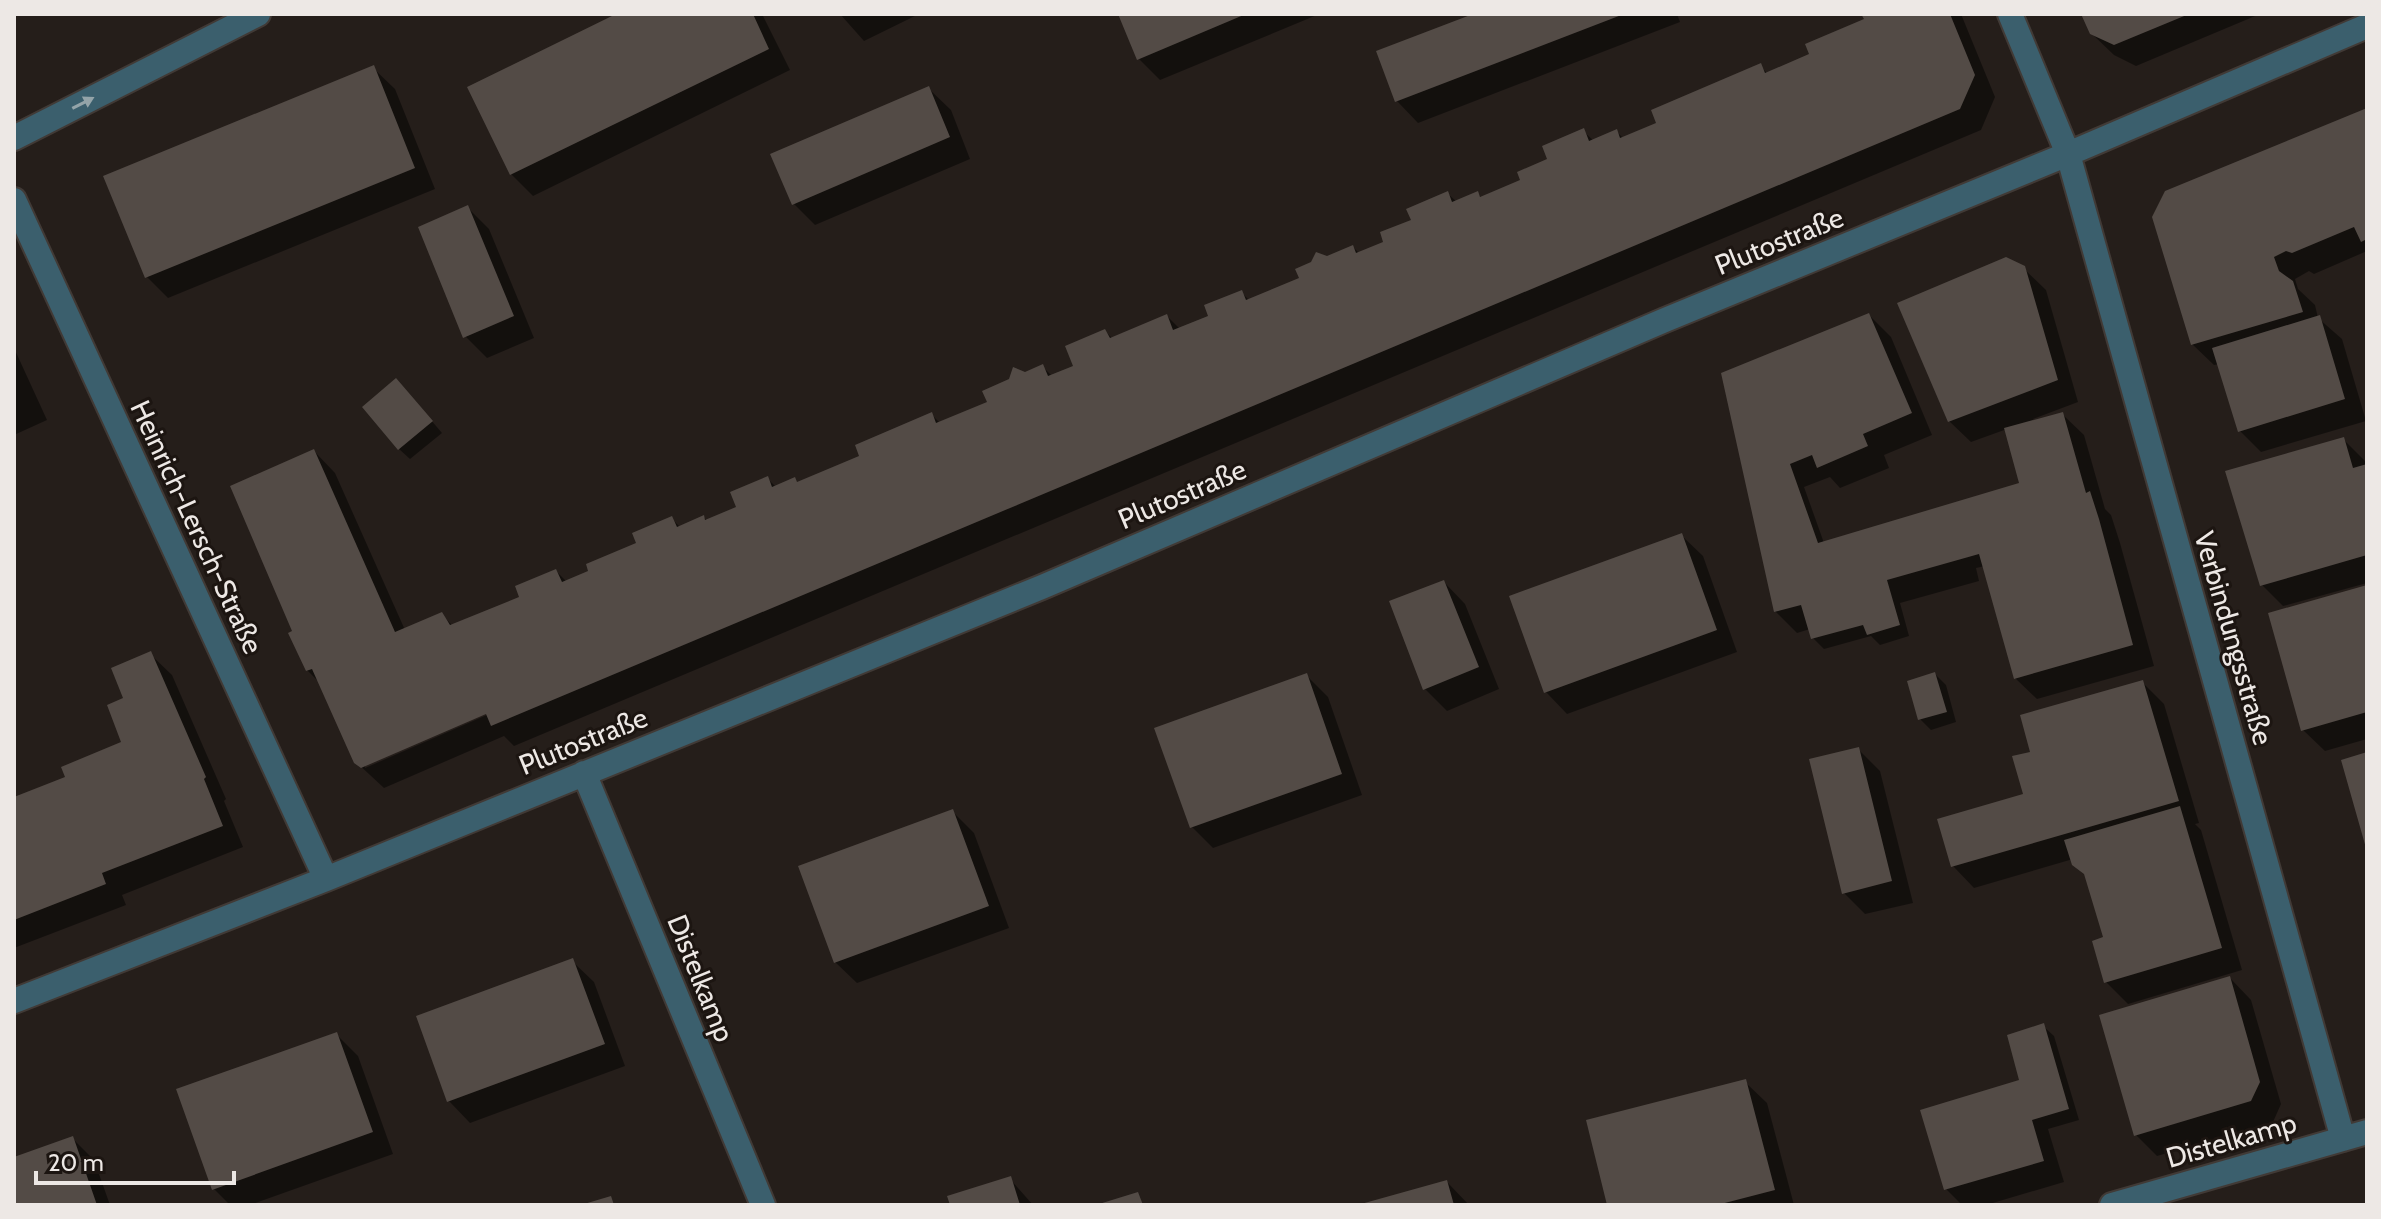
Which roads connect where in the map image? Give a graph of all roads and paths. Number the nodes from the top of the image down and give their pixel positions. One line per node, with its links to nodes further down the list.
1 (258, 14): 4 (street, one-way to 1)
2 (2010, 14): 5 (street, Verbindungsstraße)
3 (2367, 26): 5 (street, Plutostraße)
4 (14, 138)
5 (2068, 154): 7 (street, Plutostraße); 10 (street, Verbindungsstraße)
6 (14, 200): 8 (street, Heinrich-Lersch-Straße)
7 (584, 773): 8 (street, Plutostraße); 11 (street, Distelkamp)
8 (326, 879): 9 (street, Plutostraße)
9 (14, 1001)
10 (2355, 1135): 12 (street, Distelkamp)
11 (763, 1205)
12 (2112, 1205)

